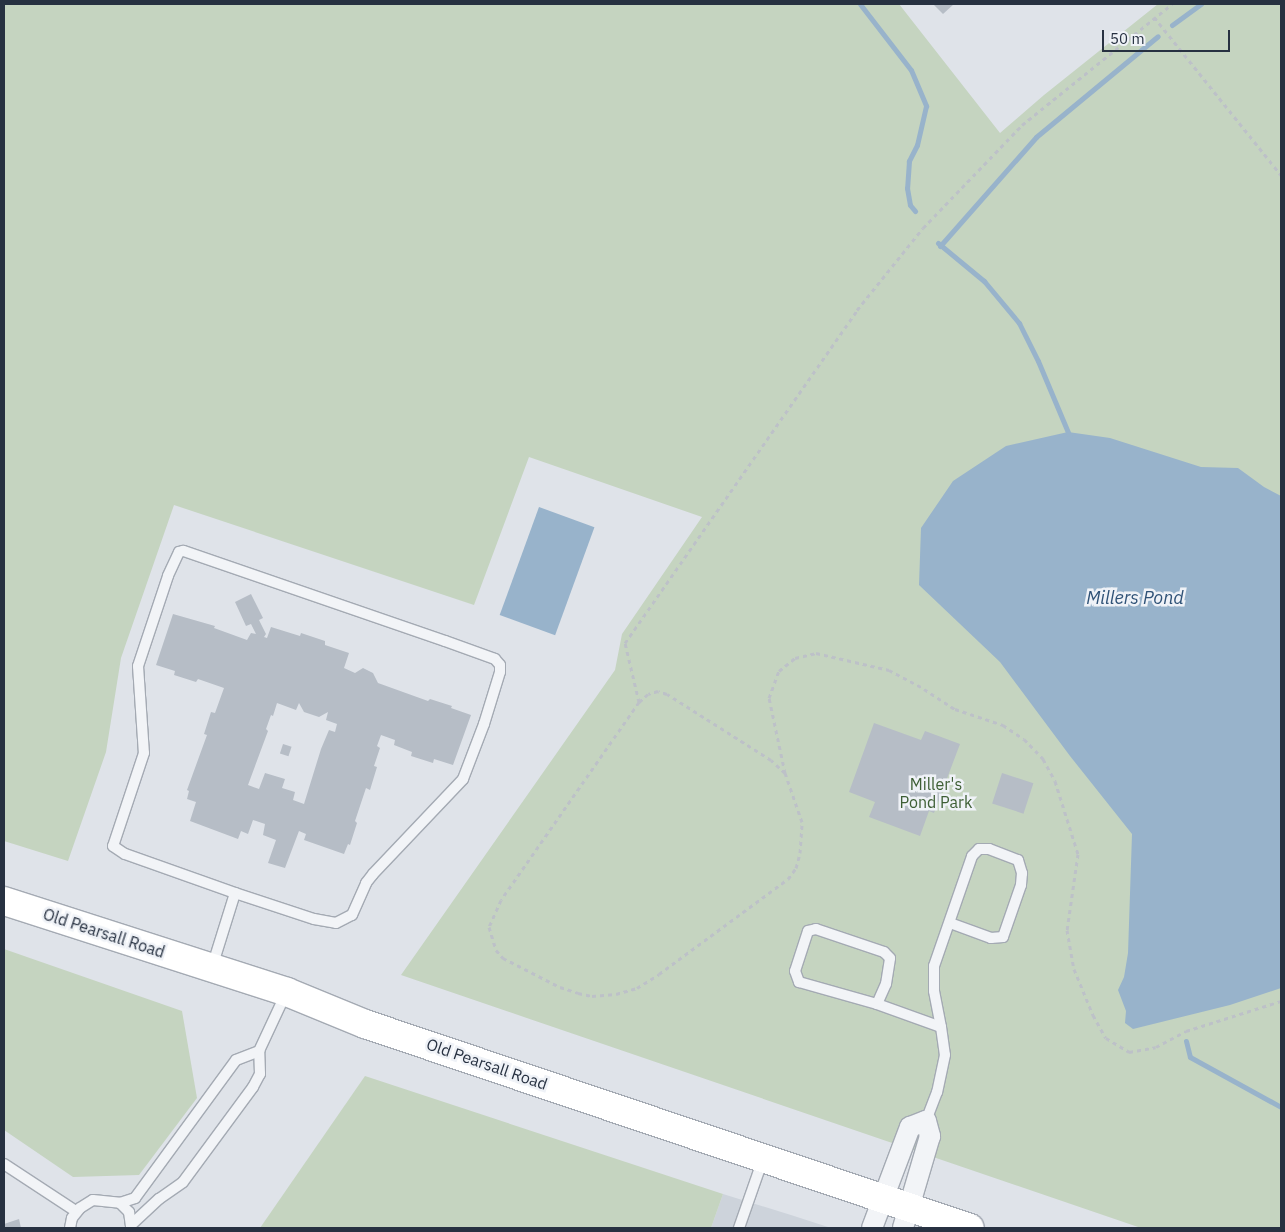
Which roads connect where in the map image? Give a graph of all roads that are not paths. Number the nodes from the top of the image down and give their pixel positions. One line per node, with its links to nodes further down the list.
1 (235, 893): 1 (lane); 4 (lane)
2 (4, 900): 4 (main road, Old Pearsall Road)
3 (950, 922): 3 (lane); 7 (lane)
4 (211, 968): 5 (main road, Old Pearsall Road)
5 (287, 992): 8 (lane); 10 (main road, Old Pearsall Road)
6 (877, 1004): 6 (lane); 7 (lane)
7 (941, 1027): 9 (lane)
8 (258, 1051): 13 (lane); 16 (lane)
9 (926, 1121): 12 (street); 15 (street)
10 (763, 1158): 12 (main road, Old Pearsall Road); 18 (lane)
11 (4, 1164): 14 (lane)
12 (882, 1199): 15 (main road, Old Pearsall Road); 19 (street)
13 (120, 1203): 14 (lane); 16 (lane)
14 (76, 1212): 17 (lane)
15 (905, 1218): 20 (main road, Old Pearsall Road)
16 (131, 1226)
17 (70, 1228)
18 (739, 1228)
19 (872, 1228)
20 (970, 1228)

